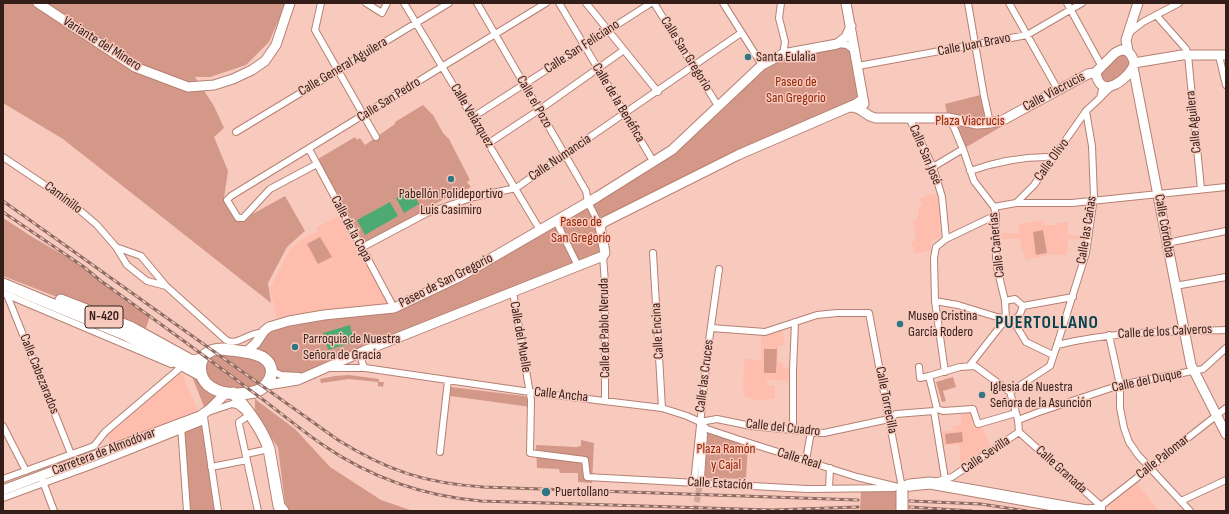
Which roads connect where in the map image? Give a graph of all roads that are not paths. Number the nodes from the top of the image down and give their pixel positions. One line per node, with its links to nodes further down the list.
1 (38, 3): 2 (main road, Variante del Minero)
2 (290, 3)
3 (321, 3): 49 (street)
4 (366, 3): 5 (street)
5 (387, 3)
6 (404, 3): 25 (street, Calle Velázquez)
7 (449, 3): 25 (street, Calle General Aguilera)
8 (477, 3): 31 (street, Calle el Pozo)
9 (546, 3): 31 (street, Calle San Pedro)
10 (560, 3): 34 (street, Calle de la Benéfica)
11 (586, 3): 28 (street)
12 (652, 3): 28 (street, Calle San Feliciano); 46 (street, Calle San Gregorio)
13 (723, 3): 29 (street)
14 (781, 3): 39 (street)
15 (846, 3): 27 (main road)
16 (968, 3): 35 (street)
17 (1009, 3): 32 (street)
18 (1068, 3): 22 (street)
19 (1082, 3): 22 (street, Calle Juan Bravo)
20 (1138, 3): 24 (main road)
21 (1179, 3): 23 (street)
22 (1071, 9): 32 (street, Calle Juan Bravo); 43 (street)
23 (1156, 15): 26 (street); 40 (street)
24 (1133, 19): 26 (street); 30 (main road)
25 (416, 22): 45 (street, Calle Velázquez); 49 (street, Calle General Aguilera)
26 (1143, 22): 30 (street)
27 (851, 26): 33 (main road); 37 (main road)
28 (607, 30): 34 (street, Calle San Feliciano); 36 (street)
29 (741, 33): 42 (street); 46 (street, Calle Numancia)
30 (1129, 33): 38 (main road)
31 (495, 34): 45 (street, Calle San Pedro); 53 (street, Calle el Pozo)
32 (1027, 35): 35 (street, Calle Juan Bravo); 56 (street)
33 (837, 44): 37 (street); 39 (main road, Paseo de San Gregorio)
34 (584, 45): 48 (street, Calle de la Benéfica); 53 (street, Calle San Feliciano)
35 (975, 45): 47 (street, Calle Juan Bravo); 69 (street)
36 (624, 50): 48 (street); 57 (street)
37 (855, 51): 47 (main road)
38 (1128, 51): 43 (main road); 44 (main road, Calle Córdoba)
39 (783, 54): 42 (main road, Paseo de San Gregorio)
40 (1188, 55): 41 (main road); 44 (main road); 86 (street, Calle Aguilera)
41 (1223, 56): 54 (street)
42 (762, 65): 59 (main road, Paseo de San Gregorio)
43 (1101, 65): 50 (main road)
44 (1133, 65): 51 (main road); 52 (main road, Calle Córdoba)
45 (442, 66): 64 (street, Calle San Pedro); 66 (street, Calle Velázquez)
46 (693, 66): 57 (street, Calle Numancia); 59 (street, Calle San Gregorio)
47 (858, 66): 58 (main road)
48 (598, 68): 61 (street); 65 (street, Calle de la Benéfica)
49 (338, 70): 64 (street); 70 (street, Calle General Aguilera)
50 (1096, 75): 55 (main road); 56 (main road, Calle Viacrucis)
51 (1126, 76): 52 (main road); 55 (main road)
52 (1135, 81): 87 (main road, Calle Córdoba)
53 (524, 84): 61 (street, Calle el Pozo); 66 (street, Calle San Feliciano)
54 (1226, 85)
55 (1106, 86): 63 (street, Calle Olivo)
56 (1058, 90): 69 (main road, Calle Viacrucis)
57 (658, 92): 65 (street, Calle Numancia)
58 (863, 99): 60 (main road); 62 (main road)
59 (718, 106): 78 (main road, Paseo de San Gregorio)
60 (849, 107): 62 (main road); 94 (main road)
61 (539, 110): 72 (street); 75 (street, Calle el Pozo)
62 (863, 111): 67 (main road)
63 (1086, 111): 77 (street, Calle Olivo); 88 (street, Calle las Cañas)
64 (364, 115): 71 (street); 73 (street, Calle San Pedro)
65 (624, 115): 75 (street, Calle Numancia); 78 (street, Calle de la Benéfica)
66 (473, 117): 72 (street, Calle Velázquez)
67 (909, 118): 68 (main road); 80 (street, Calle San José)
68 (950, 118): 69 (main road); 74 (street)
69 (990, 123)
70 (236, 132)
71 (376, 137)
72 (489, 143): 84 (street, Calle Velázquez)
73 (309, 149): 79 (street, Calle de la Copa); 82 (street, Calle San Pedro)
74 (963, 149): 80 (street); 81 (street, Calle Cañerías)
75 (564, 154): 84 (street, Calle Numancia); 89 (street, Calle el Pozo)
76 (3, 157): 99 (street, Caminillo)
77 (1054, 157): 81 (street); 90 (street, Calle Olivo)
78 (653, 161): 89 (main road, Paseo de San Gregorio)
79 (317, 164): 85 (street); 100 (street, Calle de la Copa)
80 (933, 167): 97 (street, Calle San José)
81 (970, 171): 91 (street, Calle Cañerías)
82 (263, 177): 85 (street); 85 (street, Calle San Pedro)
83 (1226, 186): 86 (street)
84 (516, 188): 95 (street, Calle Velázquez); 100 (street, Calle Numancia)
85 (270, 189)
86 (1201, 189): 87 (street)
87 (1158, 194): 88 (street); 98 (main road, Calle Córdoba)
88 (1094, 200): 90 (street); 111 (street, Calle las Cañas)
89 (589, 203): 93 (main road, Paseo de San Gregorio); 94 (street)
90 (1016, 203): 91 (street)
91 (994, 208): 92 (street, Calle Cañerías)
92 (996, 215): 97 (street); 113 (street, Calle Cañerías)
93 (556, 221): 95 (main road, Paseo de San Gregorio); 103 (street)
94 (601, 223): 102 (main road)
95 (540, 230): 115 (main road, Paseo de San Gregorio)
96 (1226, 231): 98 (street)
97 (946, 240): 112 (street)
98 (1167, 243): 108 (main road, Calle Córdoba)
99 (116, 247): 107 (street, Caminillo); 107 (street, Caminillo)
100 (362, 248): 115 (street, Calle de la Copa)
101 (653, 253): 149 (street, Calle Encina)
102 (603, 256): 103 (main road); 148 (street, Calle de Pablo Neruda)
103 (578, 266): 110 (main road)
104 (719, 269): 119 (street, Calle las Cruces)
105 (3, 277): 129 (highway, N-420)
106 (1226, 277): 108 (street)
107 (166, 286): 122 (street, Caminillo)
108 (1175, 286): 121 (main road, Calle Córdoba)
109 (4, 291): 133 (highway, N-420); 168 (street, Calle Cabezarados)
110 (513, 292): 126 (main road); 144 (street, Calle del Muelle)
111 (1073, 298): 114 (street); 124 (street, Calle las Cañas)
112 (935, 301): 116 (street); 138 (street)
113 (1005, 301): 114 (street); 116 (street, Calle Cañerías)
114 (1023, 306): 118 (street)
115 (394, 308): 122 (main road, Paseo de San Gregorio)
116 (1006, 319): 118 (street); 131 (street)
117 (795, 322): 119 (street); 156 (street, Calle Torrecilla); 161 (street)
118 (1014, 322): 128 (street)
119 (712, 328): 158 (street, Calle las Cruces)
120 (1226, 330): 121 (street, Calle de los Calveros)
121 (1183, 331): 123 (street, Calle de los Calveros); 137 (main road, Calle Córdoba)
122 (262, 333): 127 (main road, Paseo de San Gregorio)
123 (1109, 335): 124 (street, Calle de los Calveros); 143 (street)
124 (1057, 345): 128 (street, Calle las Cañas)
125 (1226, 348): 137 (street, Calle del Duque)
126 (364, 351): 130 (main road); 135 (street)
127 (245, 353): 129 (highway); 136 (highway)
128 (1053, 355): 145 (street, Calle las Cañas)
129 (203, 358): 139 (highway)
130 (342, 360): 134 (main road); 135 (street, Calle Ancha); 136 (street)
131 (970, 365): 138 (street); 145 (street)
132 (919, 366): 140 (street)
133 (183, 367): 139 (highway, N-420); 168 (street)
134 (323, 368): 135 (street, Calle Ancha); 142 (main road)
135 (363, 368): 141 (street, Calle Ancha)
136 (270, 370): 142 (highway)
137 (1193, 371): 143 (street, Calle del Duque); 153 (main road, Calle Córdoba)
138 (945, 372): 140 (street)
139 (201, 375): 146 (highway, N-420)
140 (929, 376): 151 (street)
141 (448, 380): 144 (street, Calle Ancha); 166 (street)
142 (267, 385): 147 (highway, N-420)
143 (1120, 385): 157 (street, Calle del Duque); 173 (street)
144 (530, 392): 148 (street, Calle Ancha); 167 (street, Calle del Muelle)
145 (1010, 392): 152 (street)
146 (229, 393): 147 (highway, N-420); 154 (main road, Carretera de Almodóvar); 155 (highway, N-420)
147 (252, 393): 155 (highway, N-420)
148 (605, 400): 149 (street, Calle Ancha)
149 (662, 408): 158 (street, Calle Ancha)
150 (1226, 408): 153 (street, Calle Palomar)
151 (936, 410): 152 (street, Calle del Cuadro); 156 (street, Calle del Cuadro); 178 (street)
152 (1016, 413): 157 (street)
153 (1216, 416): 164 (main road, Calle Córdoba); 173 (street, Calle Palomar)
154 (205, 417): 155 (street, Carretera de Almodóvar); 160 (main road, Carretera de Almodóvar); 171 (street)
155 (251, 417): 165 (highway, N-420); 169 (street)
156 (889, 419): 162 (street, Calle del Cuadro); 186 (street, Calle Torrecilla)
157 (1018, 420): 163 (street)
158 (700, 422): 161 (street, Calle del Cuadro); 170 (street, Calle Real); 175 (street); 182 (street, Calle las Cruces)
159 (3, 426): 174 (street)
160 (181, 426): 177 (main road, Carretera de Almodóvar); 192 (street)
161 (793, 430): 162 (street, Calle del Cuadro)
162 (811, 432): 170 (street)
163 (1017, 434): 181 (street, Calle Sevilla); 190 (street, Calle Granada)
164 (1226, 434)
165 (269, 449): 169 (street); 195 (highway, N-420)
166 (440, 452)
167 (530, 453): 182 (street, Calle Estación)
168 (71, 454): 174 (street)
169 (247, 457): 171 (street); 194 (street)
170 (806, 460): 172 (street, Calle Real)
171 (211, 468): 193 (street)
172 (830, 468): 179 (street, Calle Real); 184 (street)
173 (1149, 468): 189 (street); 190 (street, Calle Palomar)
174 (26, 471): 176 (street)
175 (701, 478)
176 (3, 479)
177 (42, 479): 187 (main road, Carretera de Almodóvar); 188 (street, Carretera de Almodóvar); 191 (street)
178 (945, 479): 181 (street, Calle Sevilla); 183 (street, Calle Sevilla)
179 (872, 480): 185 (street); 186 (street, Calle Real)
180 (1226, 480): 189 (street)
181 (953, 482): 183 (highway); 197 (highway)
182 (694, 483): 184 (street, Calle Estación)
183 (930, 483): 186 (highway)
184 (829, 488): 185 (street, Calle Estación)
185 (871, 489): 186 (street, Calle Estación)
186 (902, 489): 196 (highway, bridge)
187 (3, 490)
188 (3, 498)
189 (1181, 501): 198 (street)
190 (1102, 509): 197 (highway)
191 (54, 511)
192 (187, 511)
193 (218, 511)
194 (258, 511)
195 (282, 511)
196 (902, 511)
197 (1087, 511)
198 (1190, 511)

